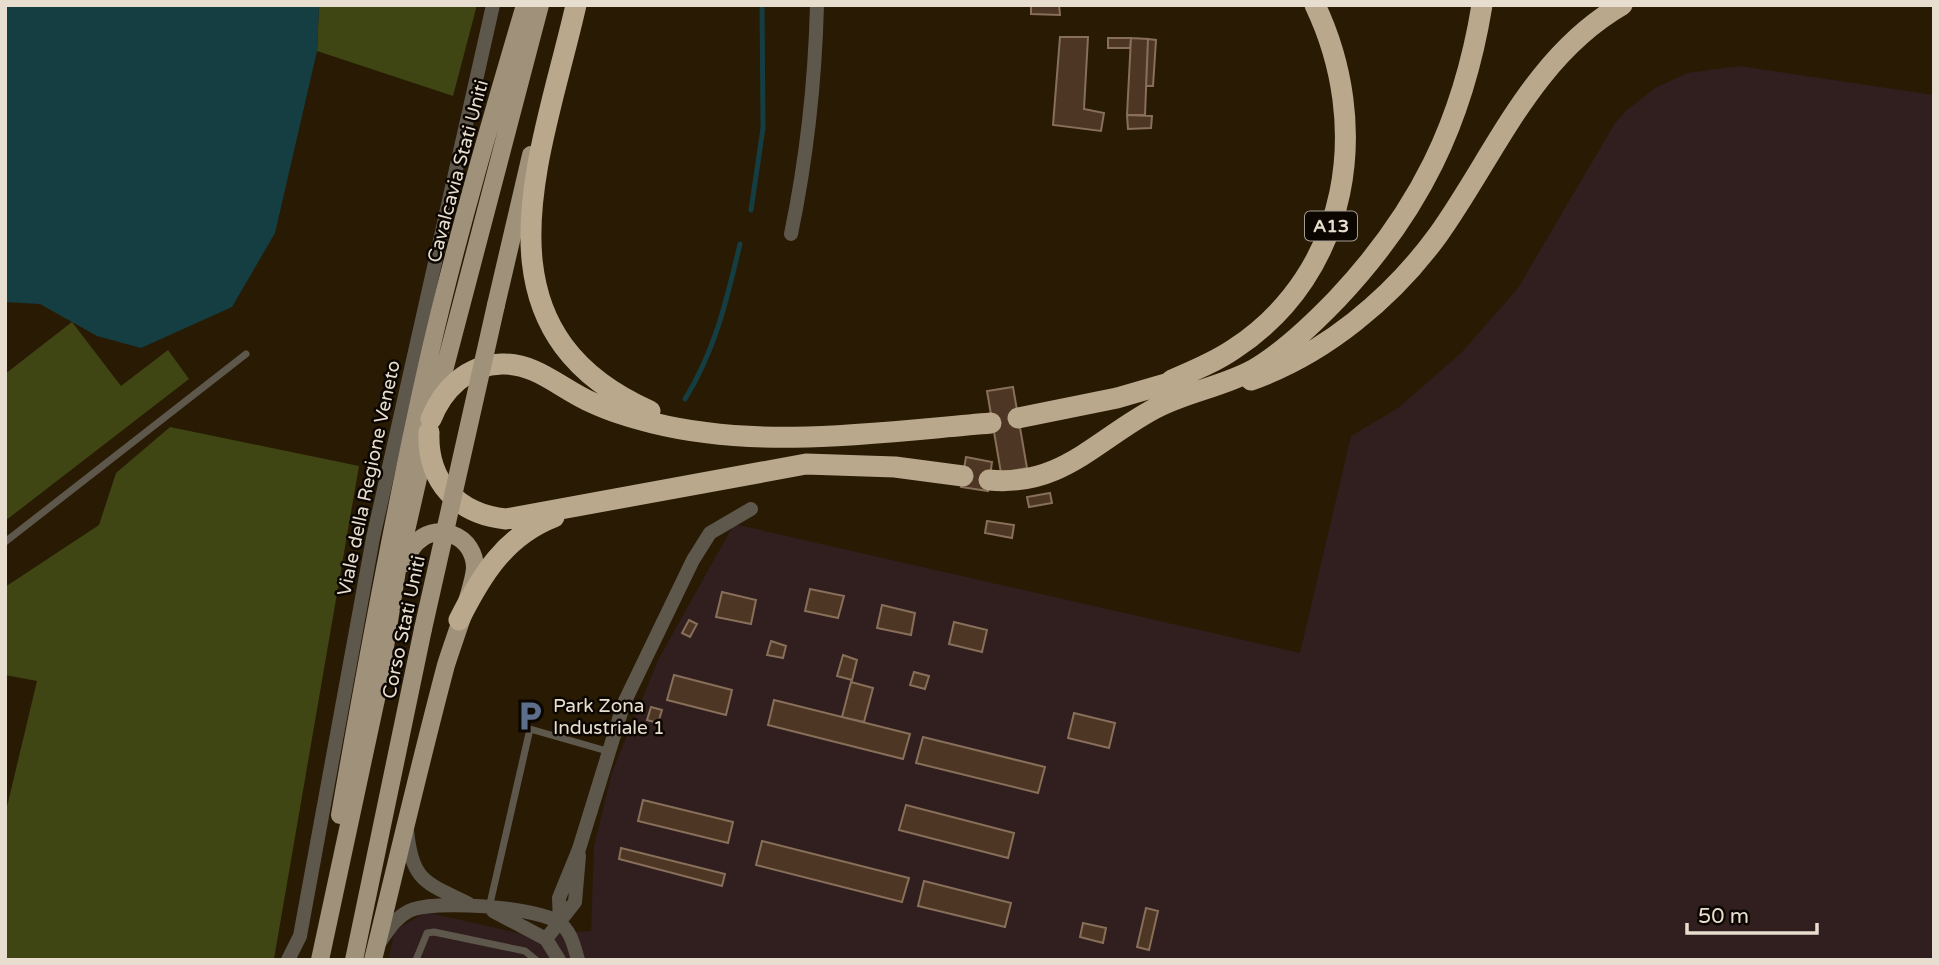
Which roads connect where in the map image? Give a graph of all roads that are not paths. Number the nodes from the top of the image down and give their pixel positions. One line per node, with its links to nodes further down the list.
1 (493, 5): 34 (street, Viale della Regione Veneto)
2 (526, 5): 11 (main road, Cavalcavia Stati Uniti)
3 (540, 5): 18 (main road)
4 (565, 5): 37 (main road, Corso Stati Uniti, bridge)
5 (576, 5): 19 (highway)
6 (817, 5): 10 (street)
7 (1315, 5): 14 (highway, A13)
8 (1482, 5): 12 (highway)
9 (1622, 5): 15 (highway)
10 (791, 234)
11 (431, 349): 35 (main road, Corso Stati Uniti)
12 (1276, 353): 14 (highway); 15 (highway)
13 (246, 355): 24 (lane)
14 (1172, 380): 16 (highway)
15 (1155, 408): 21 (highway)
16 (1018, 418)
17 (991, 423): 19 (highway)
18 (430, 425): 19 (highway); 22 (highway); 26 (main road)
19 (768, 435)
20 (963, 476): 22 (highway)
21 (989, 480)
22 (609, 498): 25 (highway)
23 (751, 509): 27 (street)
24 (5, 542)
25 (459, 620): 26 (main road); 28 (main road)
26 (379, 685): 36 (main road)
27 (607, 751): 30 (lane); 31 (street)
28 (407, 826): 29 (street); 33 (main road)
29 (473, 906): 30 (street); 33 (street)
30 (489, 909): 31 (street); 32 (street)
31 (560, 923): 32 (street); 41 (street)
32 (546, 939): 40 (street)
33 (375, 955)
34 (288, 960)
35 (314, 960)
36 (320, 960)
37 (354, 960)
38 (416, 960): 39 (lane)
39 (537, 960)
40 (559, 960)
41 (578, 960)

